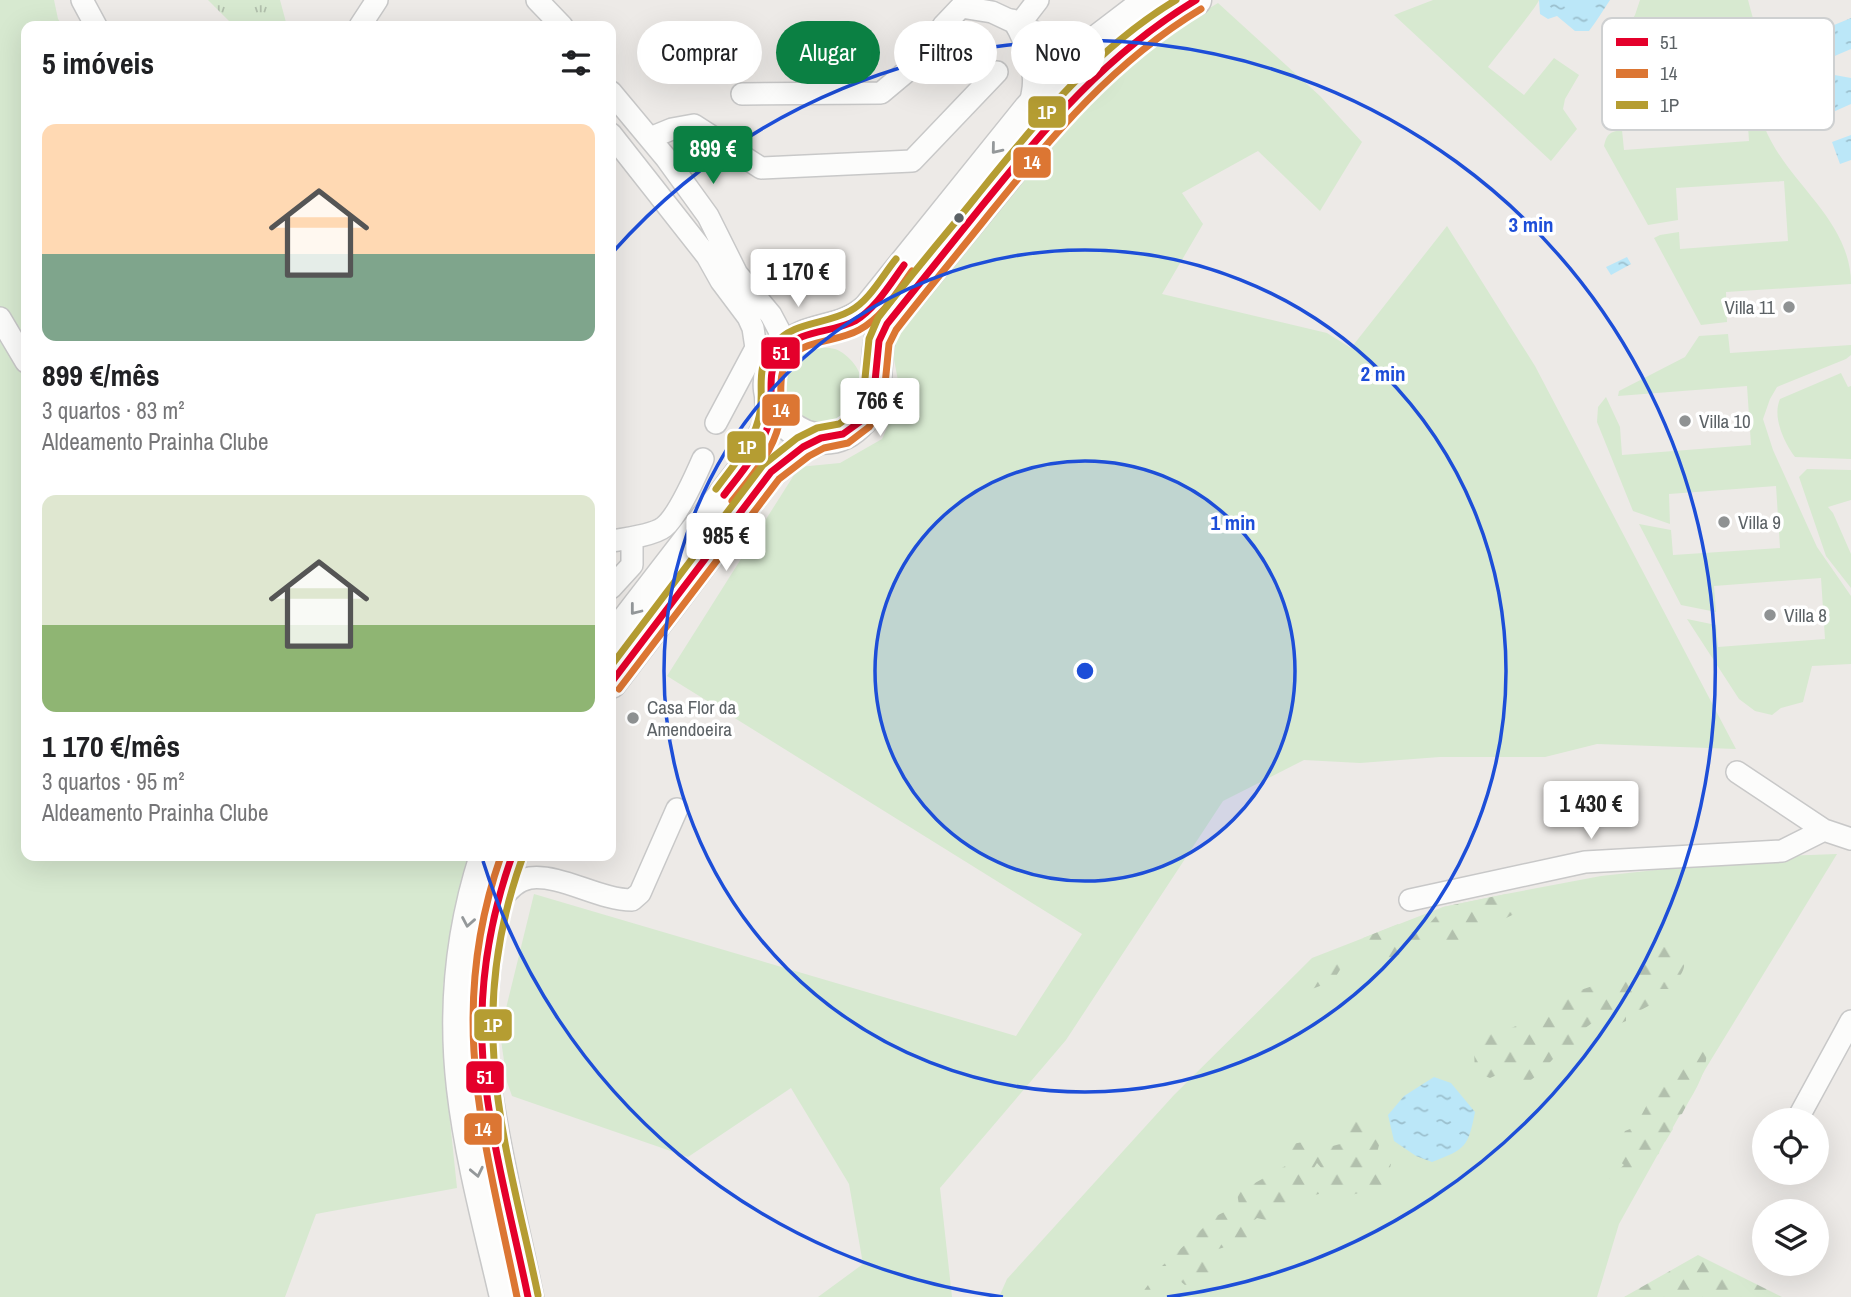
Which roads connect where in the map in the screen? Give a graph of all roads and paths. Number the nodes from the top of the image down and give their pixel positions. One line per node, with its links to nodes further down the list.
1 (82, 0): 9 (street)
2 (377, 0): 10 (street)
3 (537, 0): 8 (street)
4 (994, 0): 11 (street)
5 (1038, 0): 12 (street)
6 (1150, 0): 14 (main road)
7 (1196, 0): 30 (main road)
8 (555, 15)
9 (93, 21)
10 (363, 21)
11 (1013, 21)
12 (1022, 21)
13 (1011, 22): 18 (street)
14 (1105, 34)
15 (986, 84): 21 (street)
16 (1033, 84): 20 (street)
17 (1052, 84): 20 (main road)
18 (742, 94)
19 (616, 98): 22 (street)
20 (1029, 109): 27 (main road, one-way to 27)
21 (694, 125): 22 (street); 24 (street)
22 (650, 138): 24 (street)
23 (616, 140): 32 (street)
24 (669, 163): 25 (street)
25 (771, 315): 27 (street); 29 (street)
26 (0, 318): 28 (street)
27 (810, 334): 29 (main road); 30 (main road)
28 (21, 354)
29 (777, 358): 31 (main road)
30 (875, 380): 33 (main road)
31 (769, 390): 33 (main road); 37 (main road, one-way to 37)
32 (716, 423)
33 (821, 438): 38 (main road)
34 (703, 459): 35 (street)
35 (621, 539): 36 (street)
36 (616, 583)
37 (616, 635)
38 (616, 675)
39 (1737, 772): 41 (street)
40 (677, 809): 46 (street)
41 (1824, 830): 42 (street); 47 (street)
42 (1851, 839)
43 (483, 861): 51 (main road, one-way to 51)
44 (511, 861): 48 (main road)
45 (527, 861): 46 (street)
46 (551, 880): 48 (street)
47 (1410, 900)
48 (498, 904): 52 (main road)
49 (1851, 1021): 50 (street)
50 (1804, 1108)
51 (505, 1297)
52 (528, 1297)

